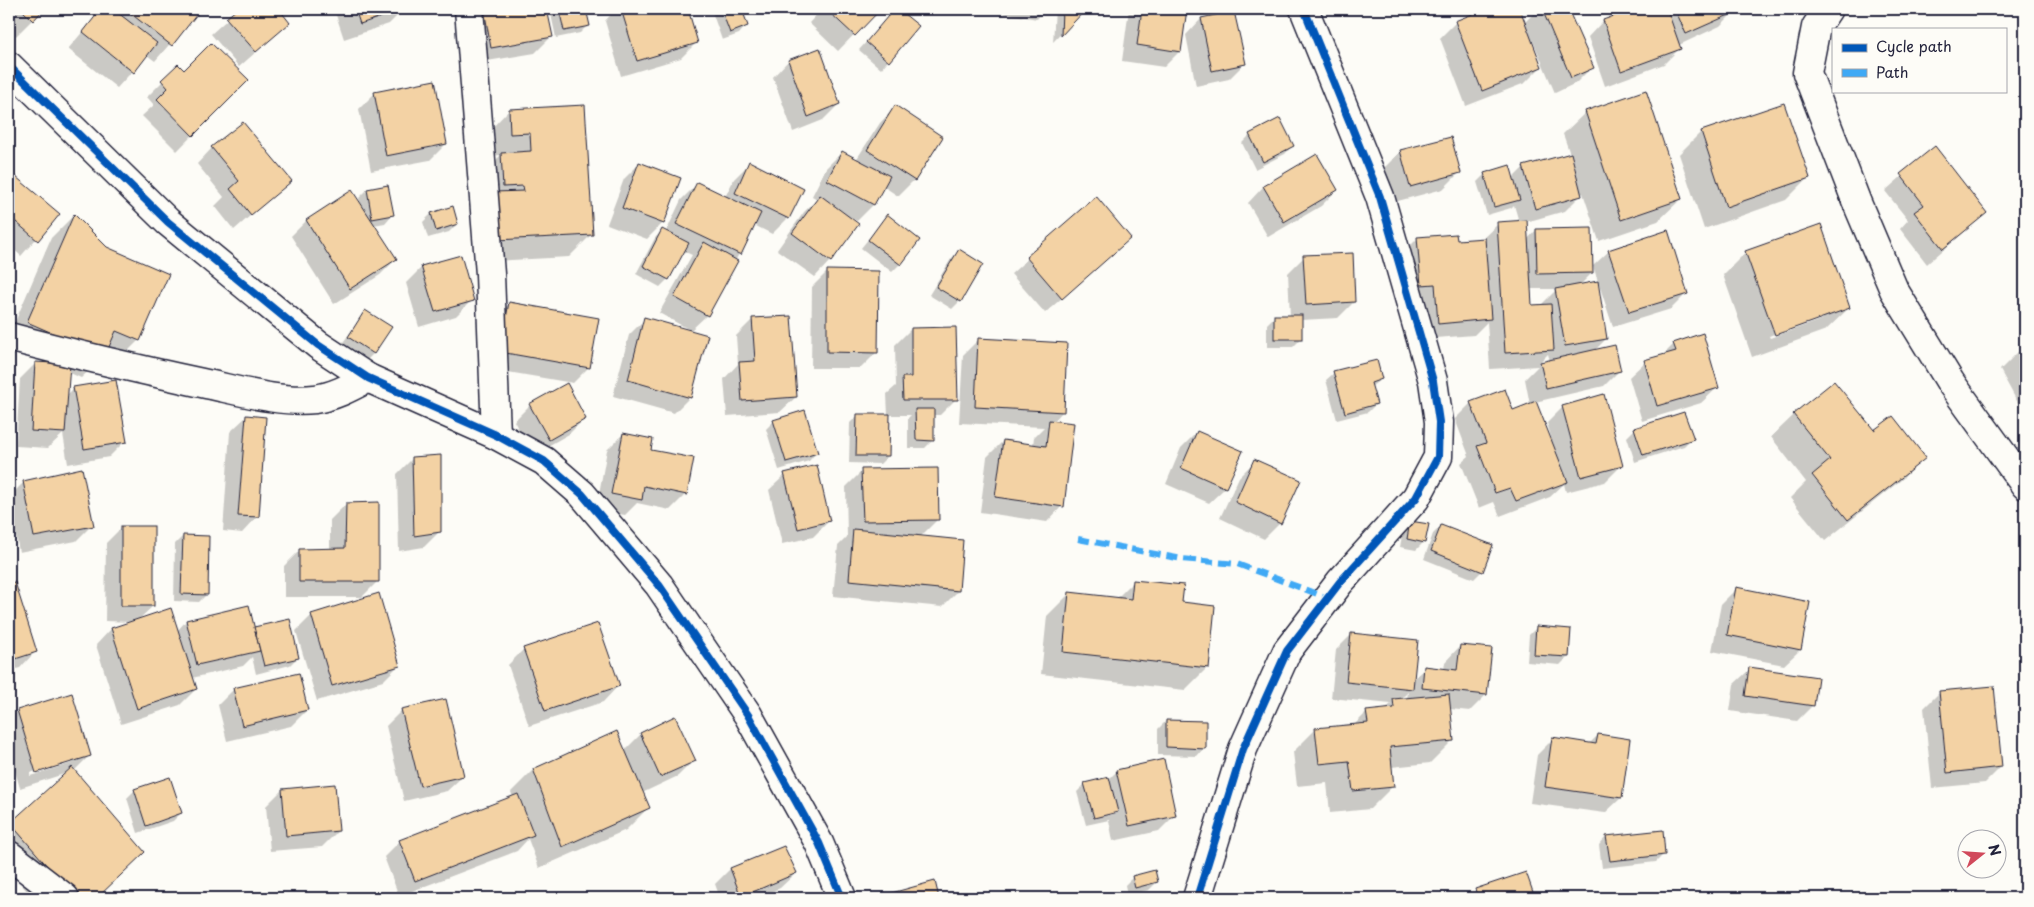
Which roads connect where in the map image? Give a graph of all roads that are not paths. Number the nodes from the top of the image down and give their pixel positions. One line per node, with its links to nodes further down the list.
1 (468, 9): 7 (street)
2 (1304, 9): 12 (street)
3 (1828, 9): 8 (street)
4 (9, 66): 6 (street)
5 (9, 337): 6 (street)
6 (368, 378): 7 (street)
7 (496, 435): 11 (street)
8 (2025, 486)
9 (9, 855): 10 (street)
10 (65, 898)
11 (842, 898)
12 (1197, 898)

